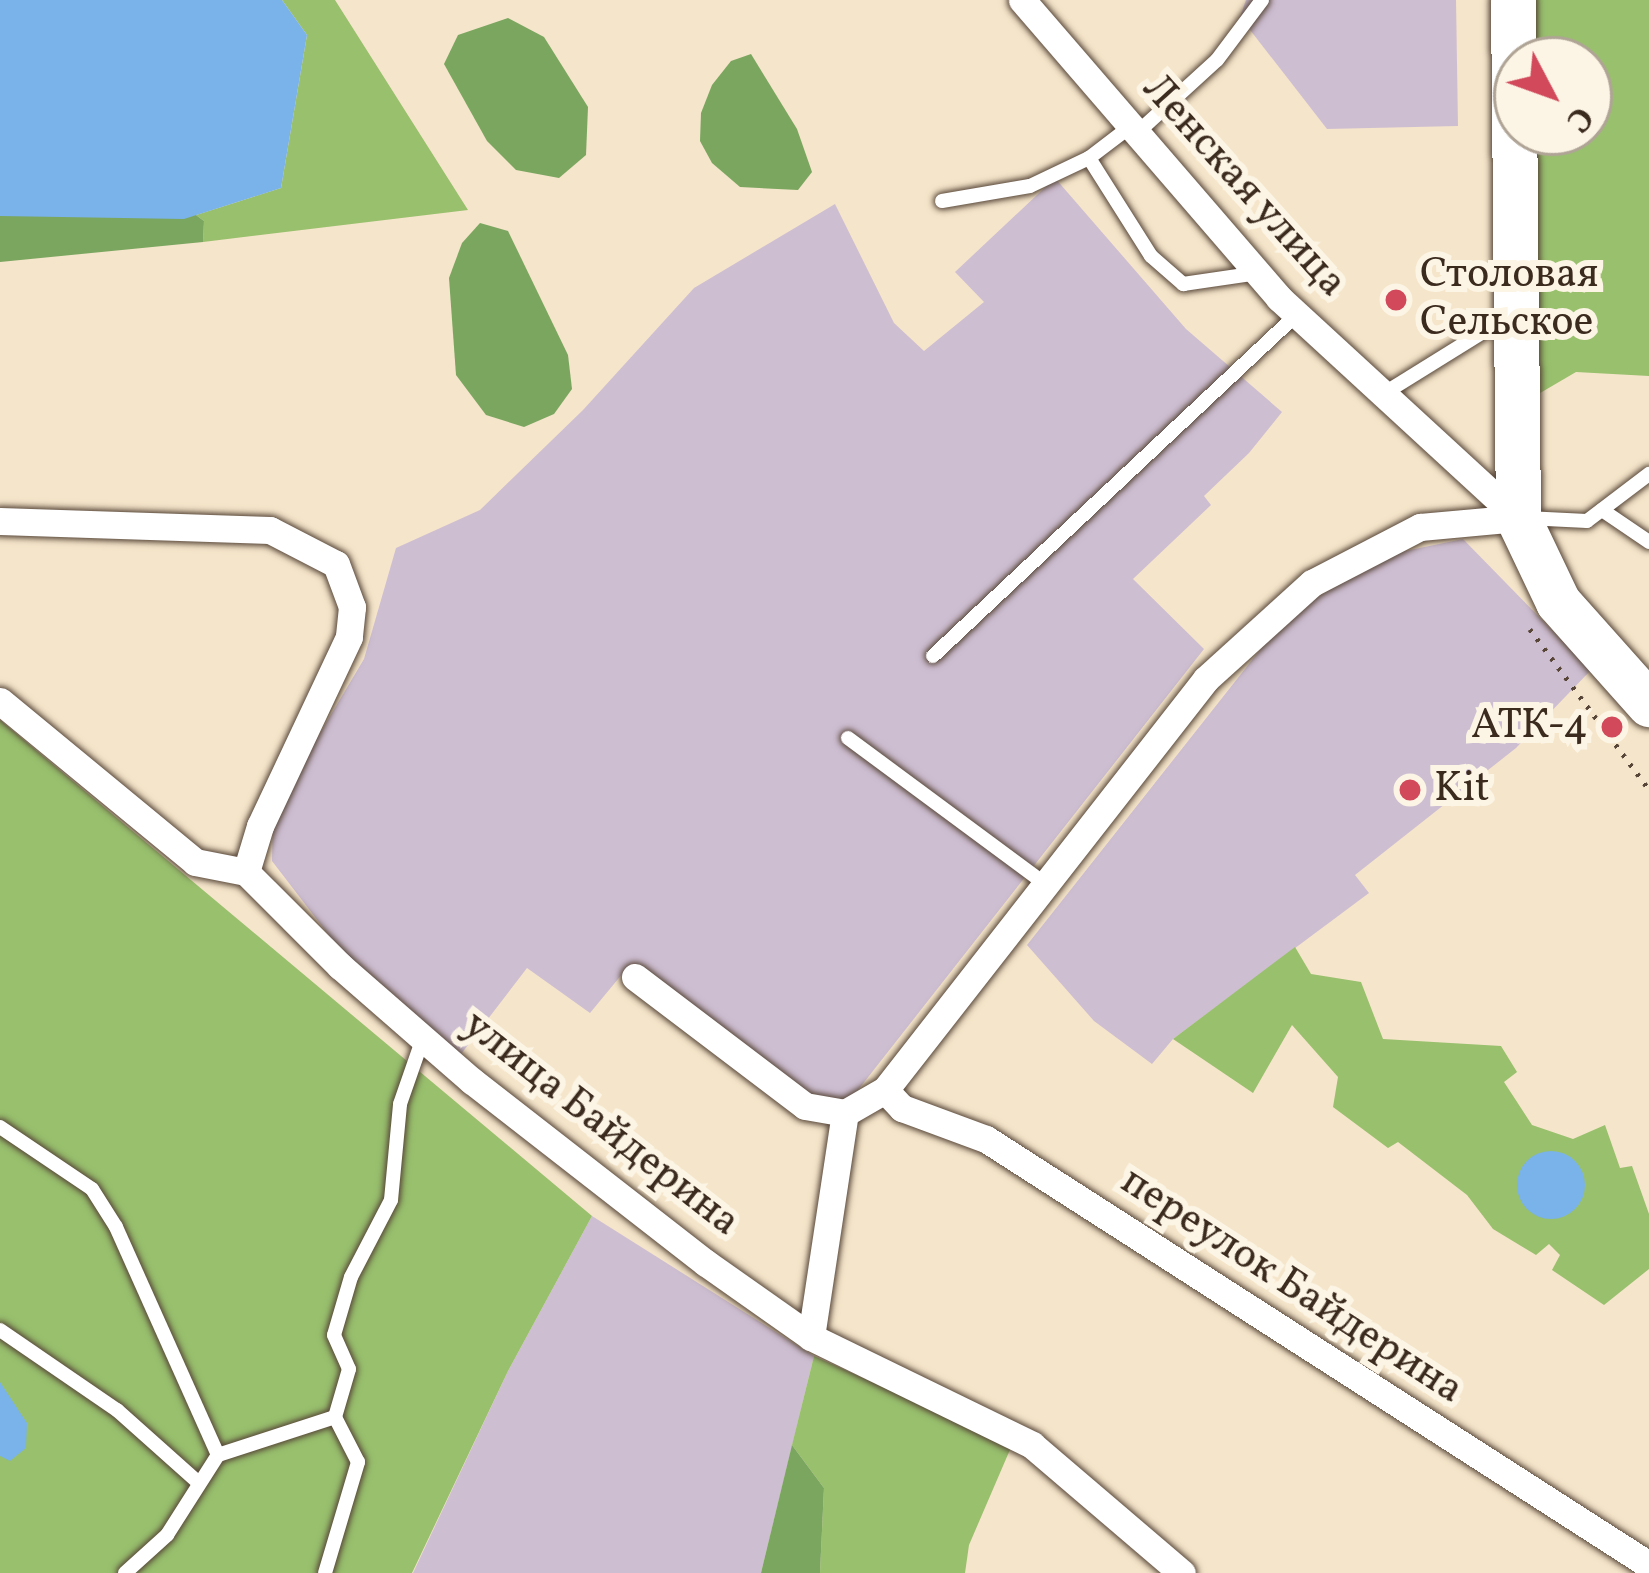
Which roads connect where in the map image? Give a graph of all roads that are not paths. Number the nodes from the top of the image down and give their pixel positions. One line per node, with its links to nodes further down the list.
1 (1022, 0): 4 (street, Ленская улица)
2 (1262, 0): 4 (lane)
3 (1513, 0): 9 (main road)
4 (1134, 129): 5 (lane); 7 (street, Ленская улица)
5 (1089, 158): 6 (lane); 7 (lane)
6 (941, 201)
7 (1258, 274): 8 (street, Ленская улица)
8 (1297, 314): 10 (street, Ленская улица); 16 (lane)
9 (1514, 314): 10 (lane); 13 (main road)
10 (1383, 394): 13 (street, Ленская улица)
11 (1649, 474): 12 (lane)
12 (1602, 510): 13 (lane); 15 (lane)
13 (1518, 518): 18 (main road); 21 (street)
14 (0, 521): 20 (street)
15 (1649, 542)
16 (933, 656)
17 (0, 701): 20 (street)
18 (1649, 704)
19 (848, 738): 21 (lane)
20 (246, 872): 23 (street, улица Байдерина)
21 (1047, 885): 24 (street)
22 (635, 976): 25 (street)
23 (423, 1038): 28 (street, улица Байдерина); 29 (lane)
24 (885, 1090): 25 (street); 32 (street, переулок Байдерина)
25 (845, 1113): 28 (street)
26 (0, 1127): 30 (lane)
27 (0, 1330): 31 (lane)
28 (811, 1337): 35 (street, улица Байдерина)
29 (334, 1417): 30 (lane); 34 (lane)
30 (218, 1455): 31 (lane)
31 (200, 1483): 33 (lane)
32 (1649, 1564)
33 (125, 1573)
34 (325, 1573)
35 (1182, 1573)

